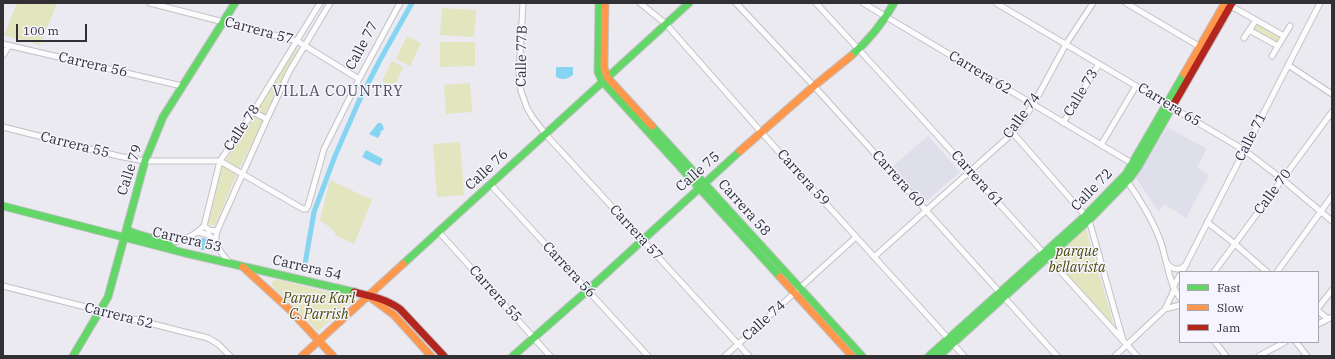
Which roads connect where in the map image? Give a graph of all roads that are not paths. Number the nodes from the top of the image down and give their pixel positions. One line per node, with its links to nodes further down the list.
1 (150, 3): 22 (street, Carrera 57)
2 (235, 3): 22 (street, Calle 79)
3 (320, 3): 28 (street, Calle 78)
4 (330, 3): 31 (street, Calle 78)
5 (400, 3): 39 (street, Calle 77)
6 (523, 3): 47 (street, Calle 77B)
7 (599, 3): 40 (street)
8 (605, 3): 40 (street)
9 (640, 3): 23 (street, Carrera 59)
10 (689, 3): 23 (street, Calle 76)
11 (736, 3): 42 (street, Carrera 60)
12 (816, 3): 34 (street, Carrera 61)
13 (863, 3): 20 (street, Carrera 62)
14 (894, 3): 20 (street, Calle 75)
15 (996, 3): 29 (street, Carrera 65)
16 (1093, 3): 29 (street, Calle 74)
17 (1126, 3): 33 (street)
18 (1320, 3): 38 (street, Calle 71)
19 (1230, 4): 21 (street); 33 (street, Calle 72)
20 (886, 18): 34 (street, Calle 75); 45 (street, Carrera 62)
21 (1256, 20): 25 (street); 26 (street)
22 (223, 21): 28 (street, Carrera 57); 41 (street, Calle 79)
23 (666, 24): 40 (street, Calle 76); 53 (street, Carrera 59)
24 (1290, 26): 26 (street)
25 (1250, 30): 27 (street); 32 (street)
26 (1284, 36): 32 (street)
27 (1244, 38)
28 (297, 40): 31 (street, Carrera 57); 48 (street, Calle 78)
29 (1066, 44): 37 (street, Carrera 65); 45 (street, Calle 74)
30 (6, 45): 35 (street); 41 (street, Carrera 56)
31 (305, 45): 39 (street, Carrera 57); 50 (street, Calle 78)
32 (1278, 46): 36 (street)
33 (1202, 48): 46 (street, Calle 72)
34 (859, 49): 42 (street, Calle 75); 61 (street, Carrera 61)
35 (3, 55)
36 (1272, 56)
37 (1099, 64): 43 (street, Carrera 65); 51 (street, Calle 73)
38 (1288, 65): 44 (street); 57 (street, Calle 71)
39 (359, 79): 69 (street, Calle 77)
40 (604, 79): 55 (street, Calle 76); 66 (street, Carrera 58)
41 (182, 86): 58 (street, Calle 79)
42 (814, 86): 53 (street, Calle 75); 70 (street, Carrera 60)
43 (1136, 86): 46 (street, Carrera 65); 56 (street)
44 (1332, 94)
45 (1033, 105): 51 (street, Carrera 62); 54 (street, Calle 74)
46 (1170, 106): 57 (street, Carrera 65); 60 (street, Calle 72)
47 (527, 108): 55 (street, Carrera 57)
48 (253, 112): 50 (street); 59 (street, Calle 78)
49 (1332, 112): 64 (street, Calle 70)
50 (267, 119): 62 (street, Calle 78)
51 (1064, 123): 56 (street, Carrera 62)
52 (3, 127): 58 (street, Carrera 55)
53 (762, 133): 66 (street, Calle 75); 80 (street, Carrera 59)
54 (1013, 133): 61 (street, Calle 74); 72 (street)
55 (545, 134): 65 (street, Calle 76); 82 (street, Carrera 57)
56 (1101, 145): 60 (street, Carrera 62)
57 (1244, 150): 64 (street, Carrera 65); 74 (street, Calle 71)
58 (145, 161): 59 (street, Carrera 55); 76 (street, Calle 79)
59 (220, 161): 62 (street, Carrera 55); 75 (street, Calle 78)
60 (1135, 166): 63 (street, Calle 72)
61 (970, 171): 70 (street, Calle 74); 88 (street, Carrera 61)
62 (242, 173): 69 (street, Carrera 55); 77 (street, Calle 78)
63 (1125, 178): 72 (street, Calle 72); 91 (street)
64 (1282, 179): 71 (street, Carrera 65); 85 (street, Calle 70)
65 (490, 184): 79 (street, Calle 76); 102 (street, Carrera 56)
66 (701, 186): 82 (street, Calle 75); 105 (street, Carrera 58)
67 (1332, 196): 71 (street)
68 (3, 206): 81 (street, Carrera 53)
69 (303, 209)
70 (926, 210): 89 (street, Calle 74); 107 (street, Carrera 60)
71 (1320, 212): 73 (street, Carrera 65); 97 (street)
72 (1087, 218): 88 (street, Calle 72); 121 (street)
73 (1332, 221)
74 (1207, 222): 85 (street); 92 (street, Calle 71)
75 (204, 226): 77 (street); 78 (street)
76 (127, 228): 81 (street, Calle 79); 84 (street)
77 (217, 231): 83 (street, Calle 78)
78 (198, 232): 83 (street); 84 (street)
79 (439, 232): 100 (street, Calle 76); 116 (street, Carrera 55)
80 (856, 237): 89 (street, Carrera 59); 105 (street, Calle 74)
81 (124, 238): 86 (street, Carrera 53); 113 (street, Calle 79)
82 (642, 239): 102 (street, Calle 75); 124 (street, Carrera 57)
83 (216, 241): 90 (street)
84 (168, 243): 86 (street); 87 (street)
85 (1235, 244): 95 (street, Calle 70); 96 (street)
86 (156, 246): 87 (street, Carrera 53)
87 (174, 250): 90 (street, Carrera 53)
88 (1046, 256): 107 (street, Calle 72); 121 (street, Carrera 61)
89 (874, 257): 119 (street, Carrera 59)
90 (229, 262): 93 (street, Carrera 53)
91 (1167, 263): 92 (street); 101 (street)
92 (1186, 265): 94 (street, Calle 71)
93 (241, 266): 104 (street, Carrera 54); 118 (street, Carrera 53)
94 (1183, 271)
95 (1215, 271)
96 (1266, 271)
97 (1279, 271)
98 (1179, 277): 101 (street)
99 (3, 286): 113 (street, Carrera 52)
100 (378, 287): 104 (street); 106 (street, Calle 76)
101 (1173, 288): 108 (street); 111 (street)
102 (588, 290): 116 (street, Calle 75); 135 (street, Carrera 56)
103 (1332, 290): 110 (street)
104 (349, 291): 106 (street, Carrera 54)
105 (797, 291): 117 (street, Carrera 58); 124 (street, Calle 74)
106 (368, 295): 118 (street, Calle 76); 120 (street, Carrera 54); 126 (street, Carrera 54)
107 (1001, 295): 119 (street, Calle 72); 143 (street, Carrera 60)
108 (1179, 297)
109 (1179, 305): 111 (street)
110 (1319, 308)
111 (1165, 309): 121 (street)
112 (1319, 310): 114 (street)
113 (100, 311): 127 (street, Calle 79); 128 (street, Carrera 52)
114 (1330, 318): 115 (street)
115 (1319, 324)
116 (534, 337): 133 (street, Calle 75); 134 (street, Carrera 55)
117 (841, 339): 138 (street, Carrera 58); 139 (street, Carrera 58)
118 (319, 340): 129 (street, Calle 76); 130 (street, Carrera 53)
119 (950, 341): 140 (street, Calle 72); 141 (street, Calle 72); 142 (street, Carrera 59)
120 (432, 343): 126 (street); 132 (street, Carrera 54)
121 (1125, 343): 144 (street); 145 (street, Carrera 61)
122 (1283, 343): 147 (street)
123 (1297, 343): 148 (street)
124 (738, 344): 136 (street, Calle 74); 137 (street, Carrera 57)
125 (1220, 344): 146 (street)
126 (425, 349): 131 (street, Carrera 54)
127 (73, 356)
128 (230, 356)
129 (302, 356)
130 (333, 356)
131 (432, 356)
132 (444, 356)
133 (513, 356)
134 (550, 356)
135 (648, 356)
136 (725, 356)
137 (749, 356)
138 (852, 356)
139 (862, 356)
140 (930, 356)
141 (938, 356)
142 (964, 356)
143 (1057, 356)
144 (1115, 356)
145 (1137, 356)
146 (1226, 356)
147 (1259, 356)
148 (1307, 356)

